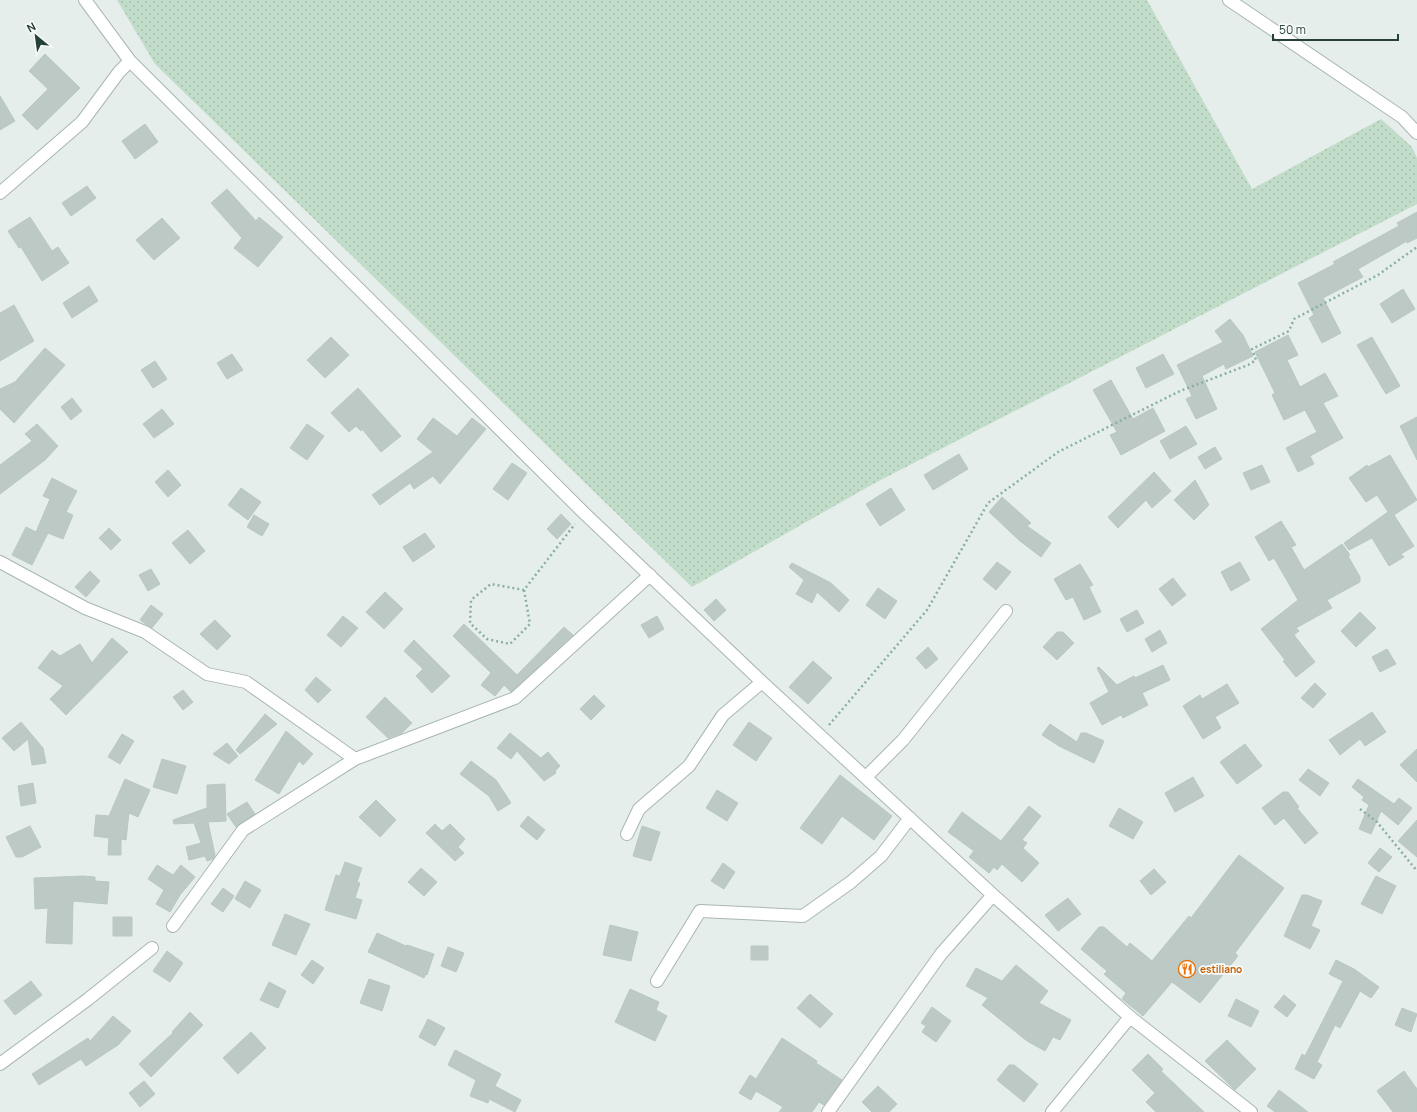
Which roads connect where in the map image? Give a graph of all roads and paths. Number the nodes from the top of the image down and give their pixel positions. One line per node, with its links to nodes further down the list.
1 (85, 0): 3 (street)
2 (1229, 0): 4 (street)
3 (130, 61): 5 (street); 7 (street)
4 (1417, 133)
5 (0, 193)
6 (1417, 247): 13 (path)
7 (584, 513): 9 (street); 10 (path)
8 (0, 562): 14 (street)
9 (650, 576): 12 (street); 14 (street)
10 (524, 590): 10 (path)
11 (1006, 611): 15 (street)
12 (762, 682): 13 (street); 18 (street)
13 (820, 735): 15 (street)
14 (355, 759): 21 (street)
15 (866, 777): 17 (street)
16 (1360, 809): 19 (path)
17 (910, 818): 20 (street); 23 (street)
18 (627, 834)
19 (1417, 870)
20 (993, 895): 24 (street); 26 (street)
21 (173, 926)
22 (152, 948): 25 (street)
23 (657, 981)
24 (1130, 1017): 27 (street); 28 (street)
25 (0, 1064)
26 (828, 1112)
27 (1052, 1112)
28 (1251, 1112)

